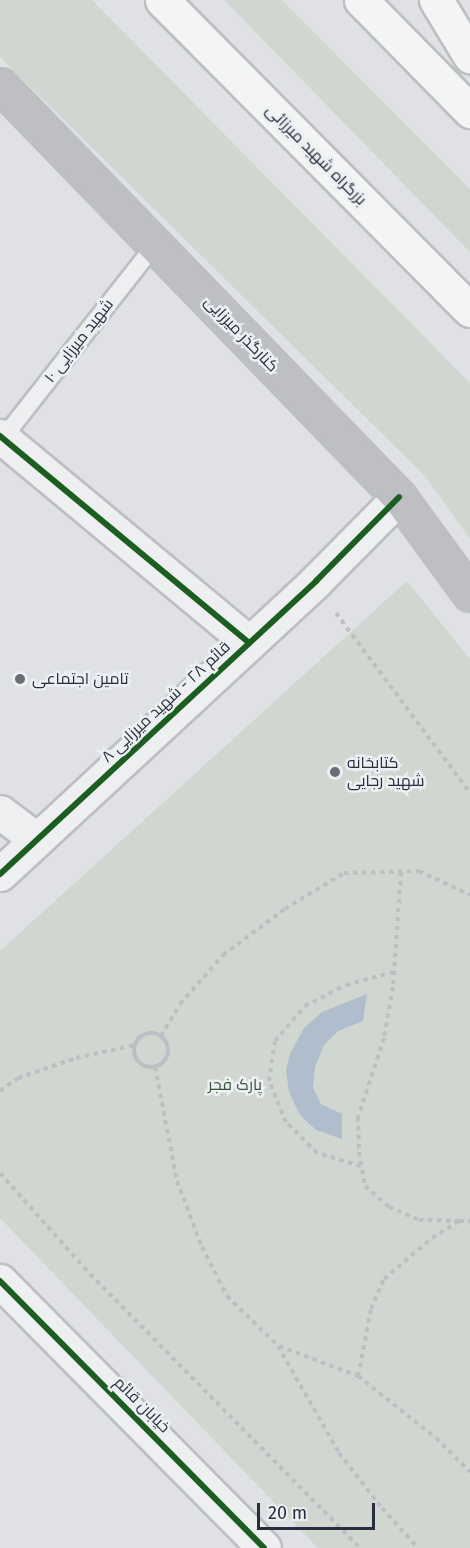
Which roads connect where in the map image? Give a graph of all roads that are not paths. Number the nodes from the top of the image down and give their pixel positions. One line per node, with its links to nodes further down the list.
1 (162, 0): 8 (highway, بزرگراه شهید میرزائی)
2 (361, 0): 6 (highway)
3 (436, 0): 4 (highway)
4 (470, 56)
5 (0, 85): 7 (main road, کنارگذر میرزایی)
6 (470, 111)
7 (155, 245): 9 (lane, شهید میرزایی ۱۰); 10 (main road, کنارگذر میرزایی)
8 (470, 310)
9 (1, 437): 12 (street)
10 (399, 497): 11 (main road, کنارگذر میرزایی); 12 (street, قائم ۲۸ - شهید میرزایی ۸)
11 (470, 594)
12 (249, 643): 14 (street, قائم ۲۸ - شهید میرزایی ۸)
13 (0, 812): 14 (street)
14 (37, 840): 15 (street, قائم ۲۸ - شهید میرزایی ۸)
15 (0, 874)
16 (0, 1281): 17 (street, خیابان قائم)
17 (264, 1548)

